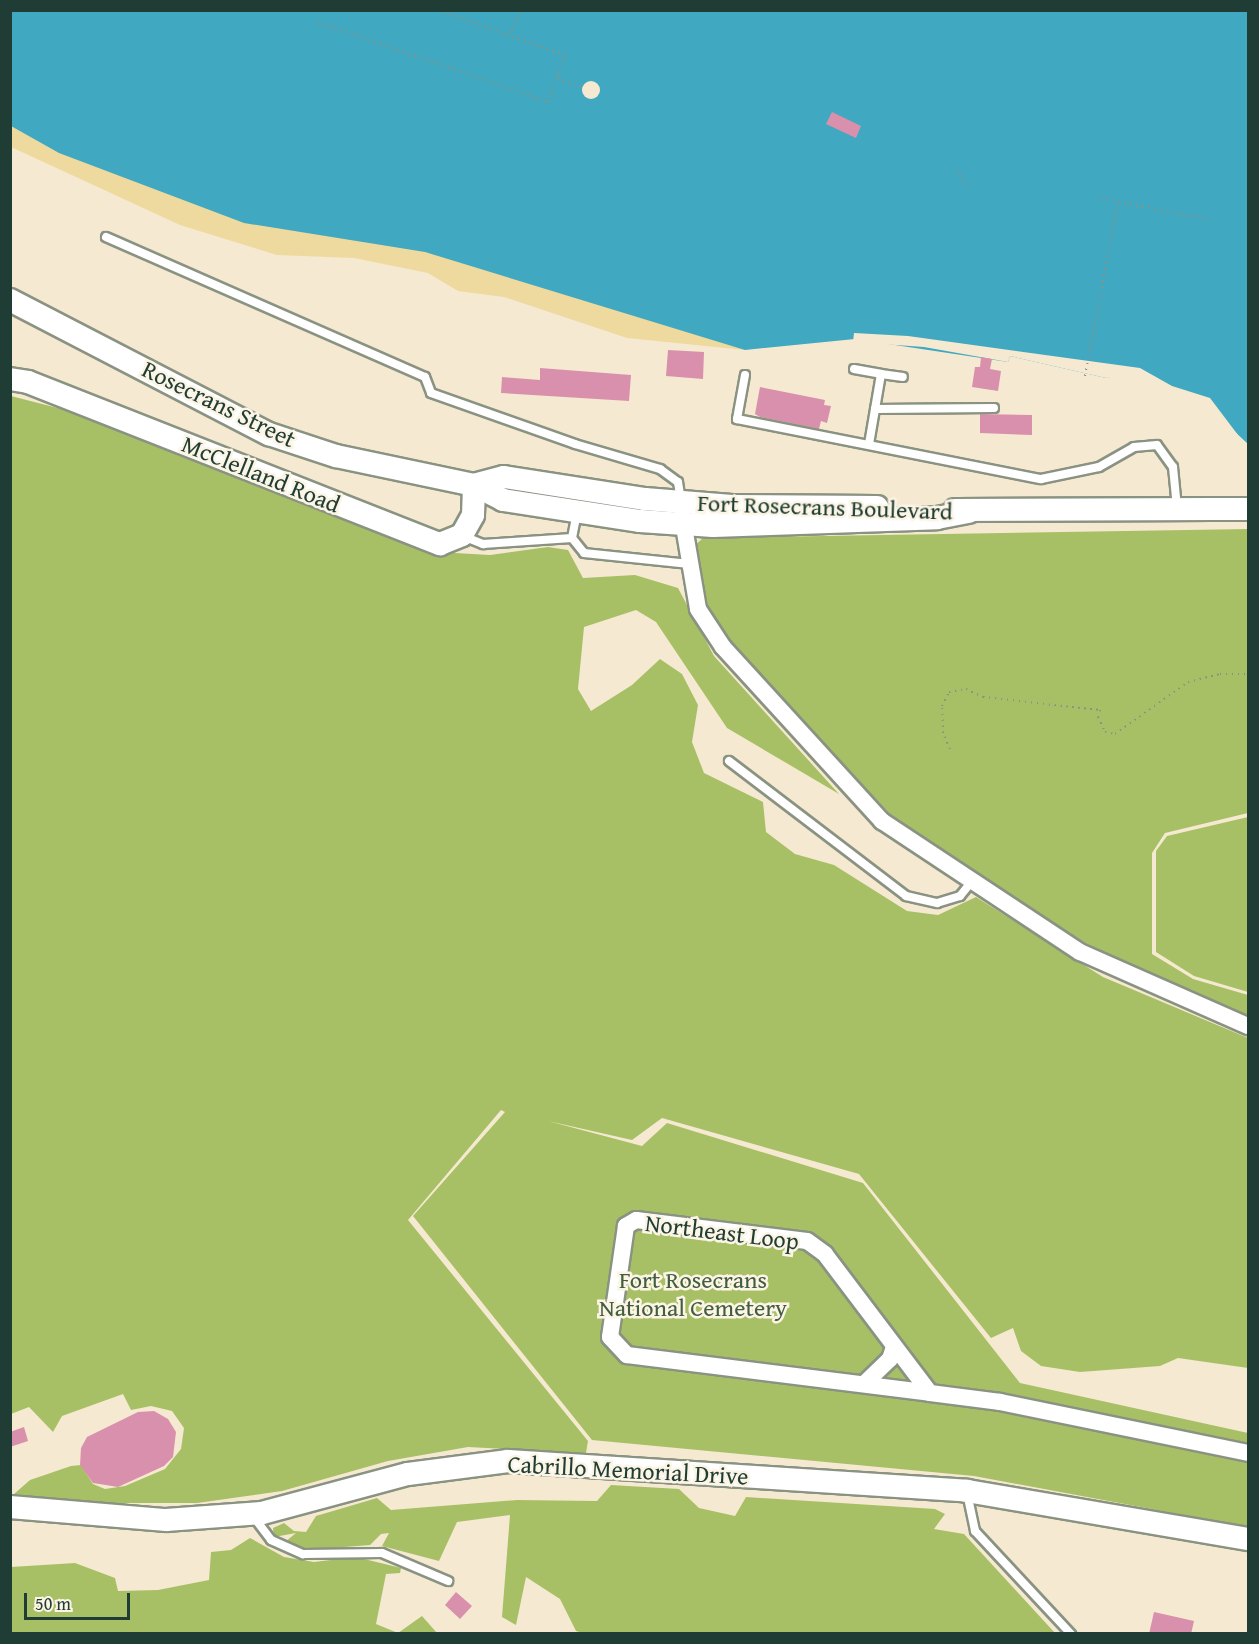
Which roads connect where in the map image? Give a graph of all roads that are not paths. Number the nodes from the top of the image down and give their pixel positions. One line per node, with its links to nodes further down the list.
1 (106, 237): 15 (lane)
2 (10, 300): 11 (street, Rosecrans Street)
3 (854, 369): 4 (lane)
4 (881, 374): 6 (lane); 9 (lane)
5 (745, 375): 10 (lane)
6 (903, 377)
7 (10, 379): 16 (street, McClelland Road)
8 (994, 408): 9 (lane)
9 (875, 409): 10 (lane)
10 (869, 444): 12 (lane)
11 (474, 485): 14 (street, Rosecrans Street); 15 (street, Rosecrans Street); 16 (street)
12 (1178, 509): 13 (street, Fort Rosecrans Boulevard); 15 (street, Fort Rosecrans Boulevard)
13 (1248, 509)
14 (576, 513): 15 (street, Rosecrans Street); 17 (lane)
15 (682, 513): 18 (street)
16 (462, 535): 17 (lane)
17 (572, 538): 18 (lane)
18 (689, 564): 20 (street)
19 (729, 761): 20 (lane)
20 (972, 881): 21 (street)
21 (1248, 1026)
22 (892, 1344): 23 (street); 23 (street, Northeast Loop); 24 (street, Northeast Loop)
23 (864, 1384): 24 (street, Northeast Loop)
24 (930, 1393): 25 (street)
25 (1248, 1453)
26 (967, 1491): 28 (street, Cabrillo Memorial Drive); 29 (street, Cabrillo Memorial Drive); 31 (lane)
27 (10, 1508): 28 (street, Cabrillo Memorial Drive)
28 (250, 1513): 30 (lane)
29 (1248, 1539)
30 (448, 1581)
31 (1071, 1634)

